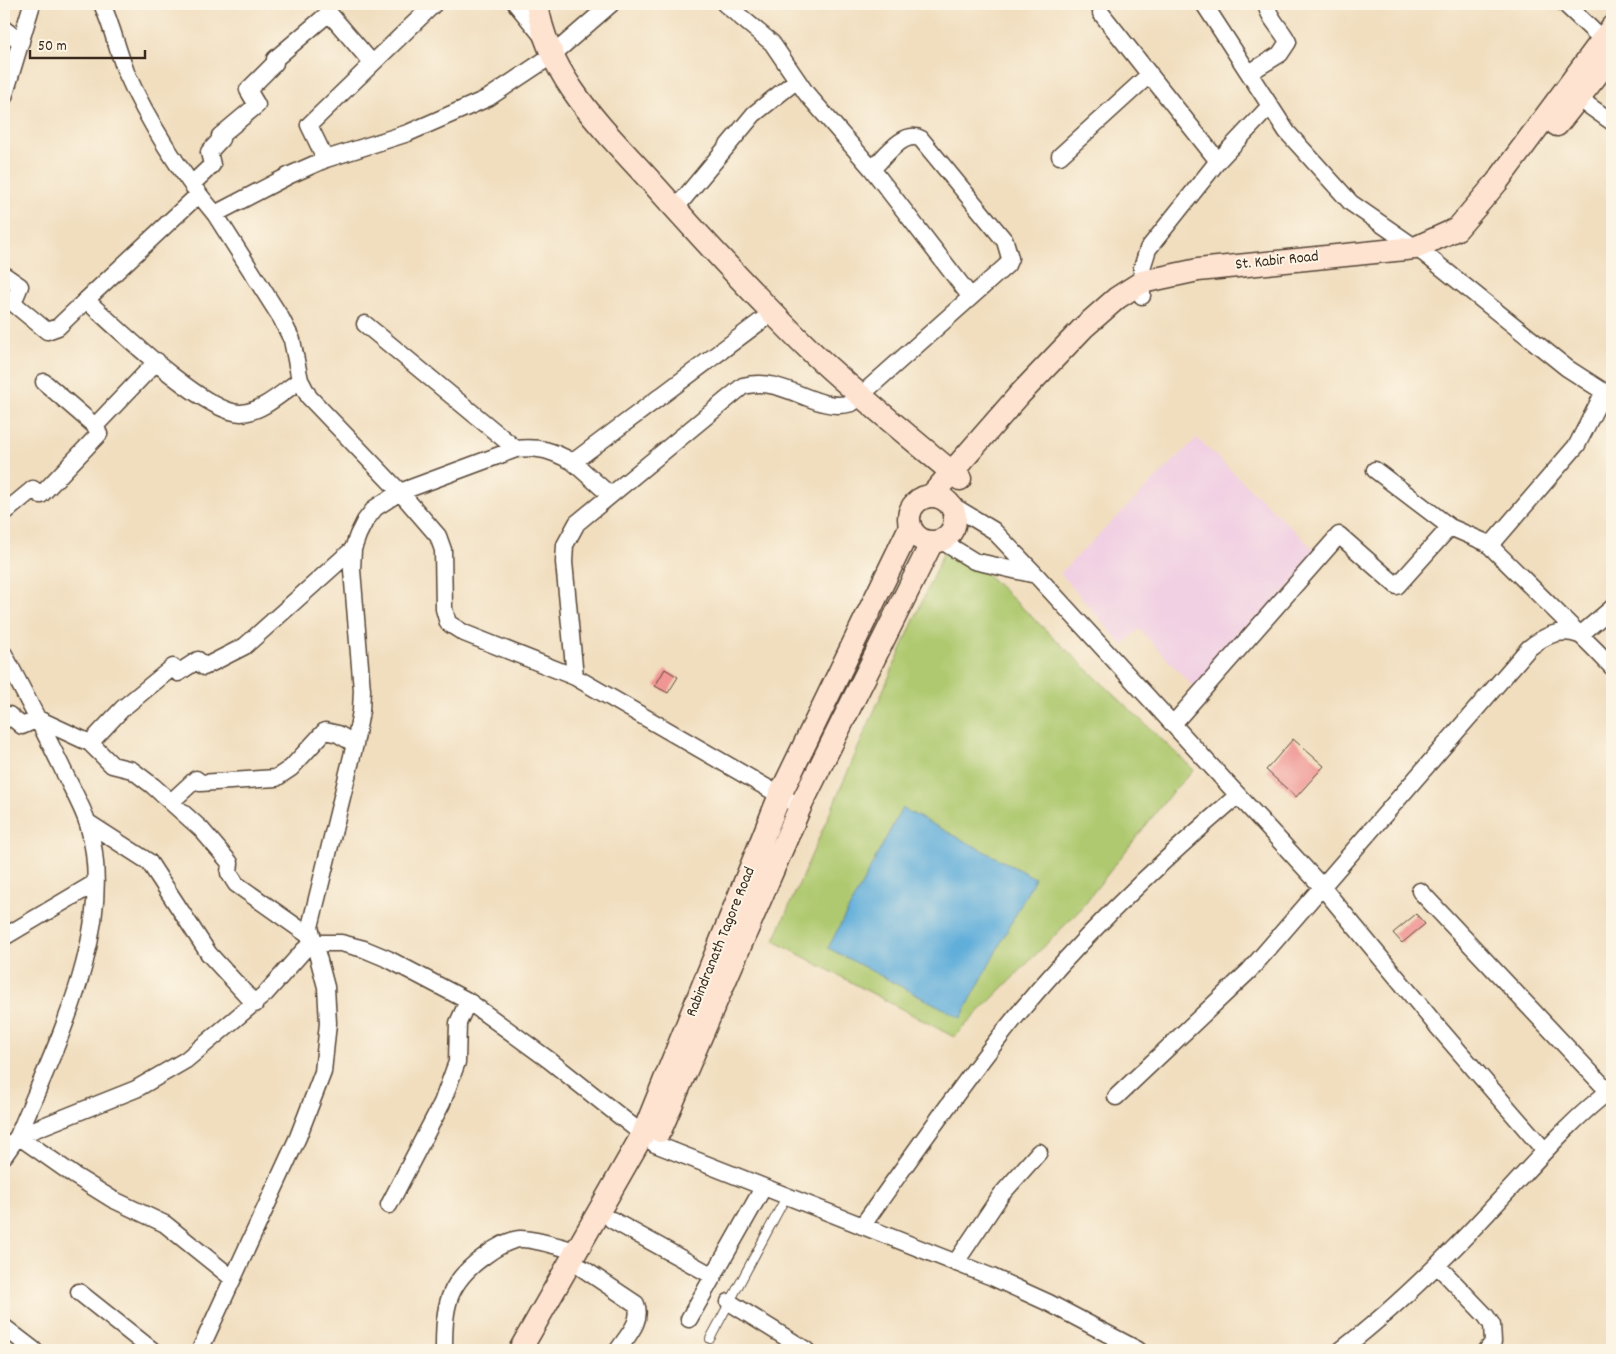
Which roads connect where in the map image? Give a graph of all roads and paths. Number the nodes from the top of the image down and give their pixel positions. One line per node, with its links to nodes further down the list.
1 (32, 4): 14 (street)
2 (102, 4): 28 (street)
3 (434, 4): 16 (street)
4 (516, 4): 15 (street)
5 (536, 4): 15 (main road)
6 (611, 4): 15 (street)
7 (725, 4): 19 (street)
8 (1204, 4): 17 (street)
9 (1266, 4): 17 (street)
10 (1565, 4): 13 (street)
11 (1101, 12): 18 (street)
12 (4, 29): 14 (street)
13 (1609, 41): 21 (main road, St. Kabir Road); 31 (main road, St. Kabir Road)
14 (21, 42): 20 (street)
15 (548, 47): 25 (street); 29 (main road)
16 (372, 63): 25 (street); 28 (street)
17 (1249, 73): 22 (street)
18 (1150, 74): 24 (street); 26 (street)
19 (797, 80): 27 (street); 29 (street)
20 (4, 97)
21 (1578, 98): 23 (street); 31 (main road, St. Kabir Road)
22 (1270, 106): 26 (street); 31 (street)
23 (1612, 122)
24 (1060, 156)
25 (322, 161): 30 (street)
26 (1218, 161): 33 (street)
27 (872, 169): 34 (street); 34 (street)
28 (196, 189): 30 (street); 35 (street)
29 (675, 209): 36 (main road)
30 (215, 214): 39 (street)
31 (1420, 252): 33 (main road, St. Kabir Road); 41 (street)
32 (4, 275): 35 (street)
33 (1142, 289): 47 (main road, St. Kabir Road)
34 (970, 296): 42 (street)
35 (86, 300): 38 (street)
36 (773, 312): 42 (main road); 45 (street)
37 (365, 324): 44 (street)
38 (156, 361): 39 (street); 43 (street)
39 (300, 380): 48 (street)
40 (44, 382): 43 (street)
41 (1608, 394): 55 (street)
42 (862, 396): 47 (main road); 49 (street)
43 (95, 426): 51 (street)
44 (516, 449): 45 (street); 48 (street)
45 (573, 462): 49 (street)
46 (1375, 470): 53 (street)
47 (956, 475): 50 (main road, St. Kabir Road)
48 (400, 492): 56 (street); 62 (street)
49 (610, 495): 62 (street)
50 (942, 500): 52 (main road, Rabindranath Tagore Road); 54 (main road, Rabindranath Tagore Road); 57 (street)
51 (4, 514)
52 (910, 527): 54 (main road); 68 (main road, Rabindranath Tagore Road)
53 (1450, 527): 55 (street); 65 (street)
54 (936, 541): 57 (street); 71 (main road, Rabindranath Tagore Road)
55 (1490, 546): 59 (street)
56 (353, 549): 66 (street); 67 (street)
57 (1036, 575): 65 (street)
58 (1612, 608): 59 (street)
59 (1580, 635): 61 (street); 74 (street)
60 (4, 654): 63 (street)
61 (1612, 667)
62 (575, 677): 68 (street)
63 (38, 719): 64 (street); 66 (street); 72 (street)
64 (4, 721)
65 (1173, 724): 69 (street)
66 (90, 743): 70 (street)
67 (355, 744): 70 (street); 77 (street)
68 (780, 795): 71 (street); 83 (main road, Rabindranath Tagore Road)
69 (1238, 795): 74 (street); 91 (street)
70 (171, 802): 77 (street)
71 (800, 807): 83 (main road, Rabindranath Tagore Road)
72 (87, 822): 73 (street); 79 (street)
73 (95, 882): 76 (street); 82 (street)
74 (1323, 888): 81 (street); 84 (street)
75 (1420, 891): 80 (street)
76 (4, 937)
77 (312, 940): 78 (street); 79 (street); 96 (street)
78 (468, 1001): 83 (street); 89 (street)
79 (255, 1004): 82 (street)
80 (1611, 1090): 84 (street)
81 (1116, 1097)
82 (18, 1136): 86 (street); 96 (street)
83 (649, 1139): 87 (street); 90 (main road, Rabindranath Tagore Road); 92 (main road, Rabindranath Tagore Road)
84 (1545, 1151): 94 (street)
85 (1039, 1152): 93 (street)
86 (4, 1156)
87 (763, 1188): 88 (street); 95 (street)
88 (786, 1197): 91 (street); 98 (lane)
89 (389, 1205)
90 (612, 1220): 92 (main road, Rabindranath Tagore Road); 95 (street)
91 (862, 1226): 93 (street)
92 (579, 1259): 105 (street); 106 (main road, Rabindranath Tagore Road); 107 (main road, Rabindranath Tagore Road); 108 (street)
93 (956, 1262): 110 (street)
94 (1437, 1265): 111 (street); 112 (street)
95 (713, 1276): 99 (street)
96 (232, 1278): 104 (street)
97 (78, 1292): 103 (street)
98 (730, 1302): 101 (lane); 109 (street)
99 (689, 1319)
100 (4, 1327): 102 (street)
101 (710, 1339)
102 (34, 1350)
103 (152, 1350)
104 (200, 1350)
105 (444, 1350)
106 (520, 1350)
107 (537, 1350)
108 (618, 1350)
109 (806, 1350)
110 (1138, 1350)
111 (1341, 1350)
112 (1487, 1350)

